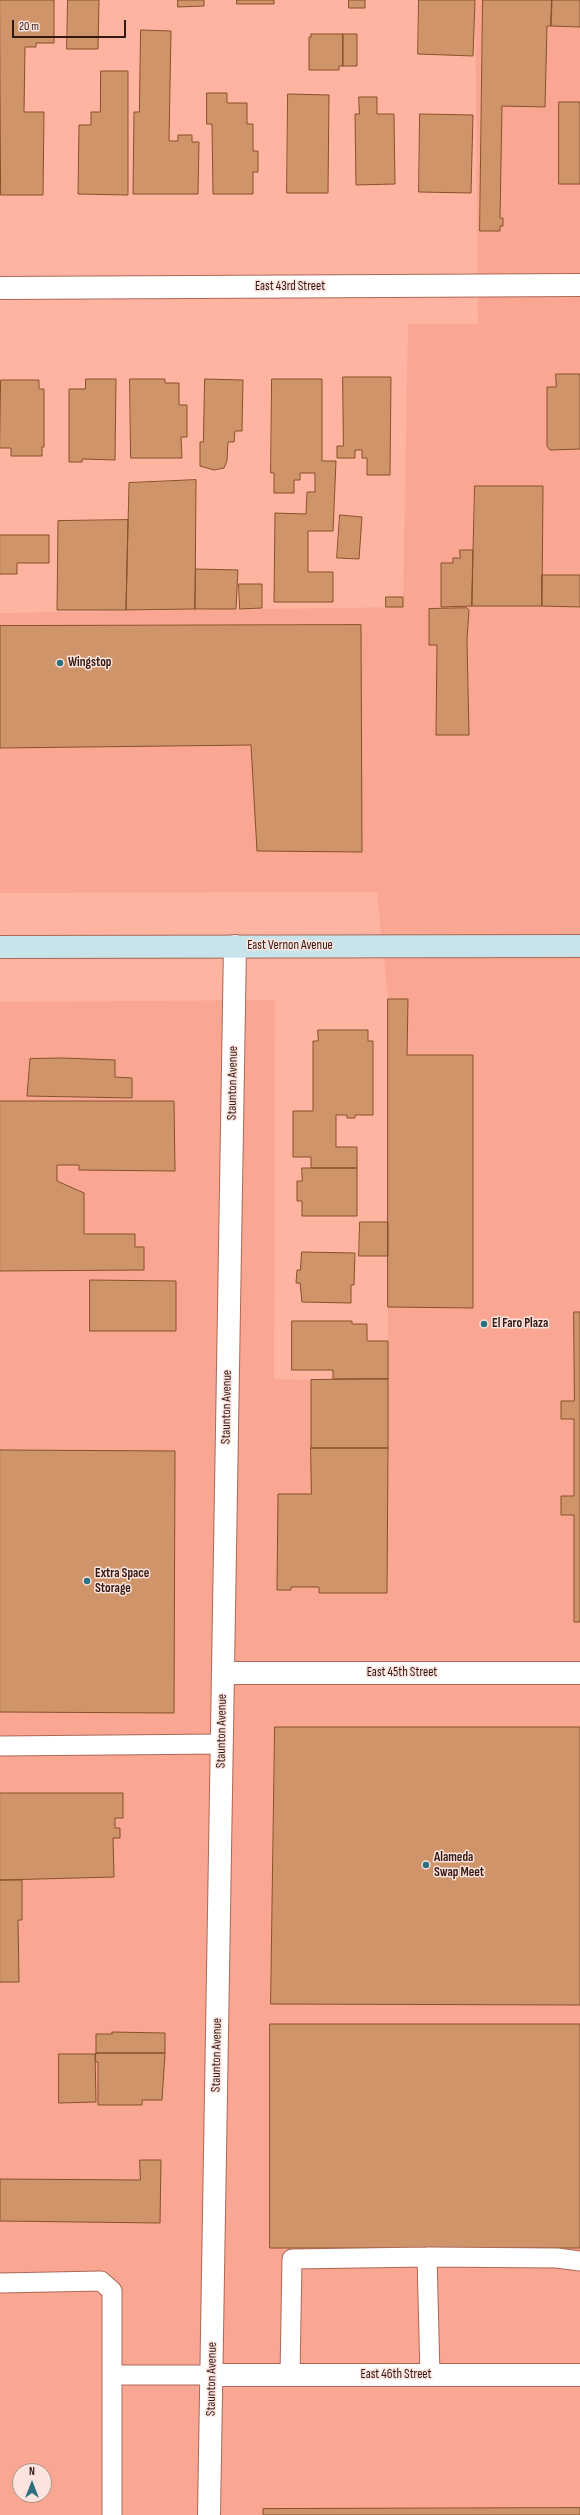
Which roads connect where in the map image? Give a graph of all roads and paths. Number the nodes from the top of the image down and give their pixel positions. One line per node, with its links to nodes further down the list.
1 (580, 285): 2 (street, East 43rd Street)
2 (0, 288)
3 (235, 946): 4 (main road, East Vernon Avenue); 5 (main road, East Vernon Avenue); 6 (street, Staunton Avenue)
4 (580, 946)
5 (0, 947)
6 (223, 1673): 7 (street, East 45th Street); 8 (street, Staunton Avenue)
7 (580, 1673)
8 (222, 1744): 9 (lane); 14 (street, Staunton Avenue)
9 (0, 1746)
10 (427, 2257): 11 (lane); 15 (lane); 16 (lane)
11 (580, 2261)
12 (0, 2283): 13 (lane)
13 (112, 2375): 14 (lane); 18 (lane)
14 (212, 2375): 15 (street, East 46th Street); 19 (street, Staunton Avenue)
15 (290, 2375): 16 (street, East 46th Street)
16 (430, 2375): 17 (street, East 46th Street)
17 (580, 2375)
18 (112, 2515)
19 (209, 2515)

